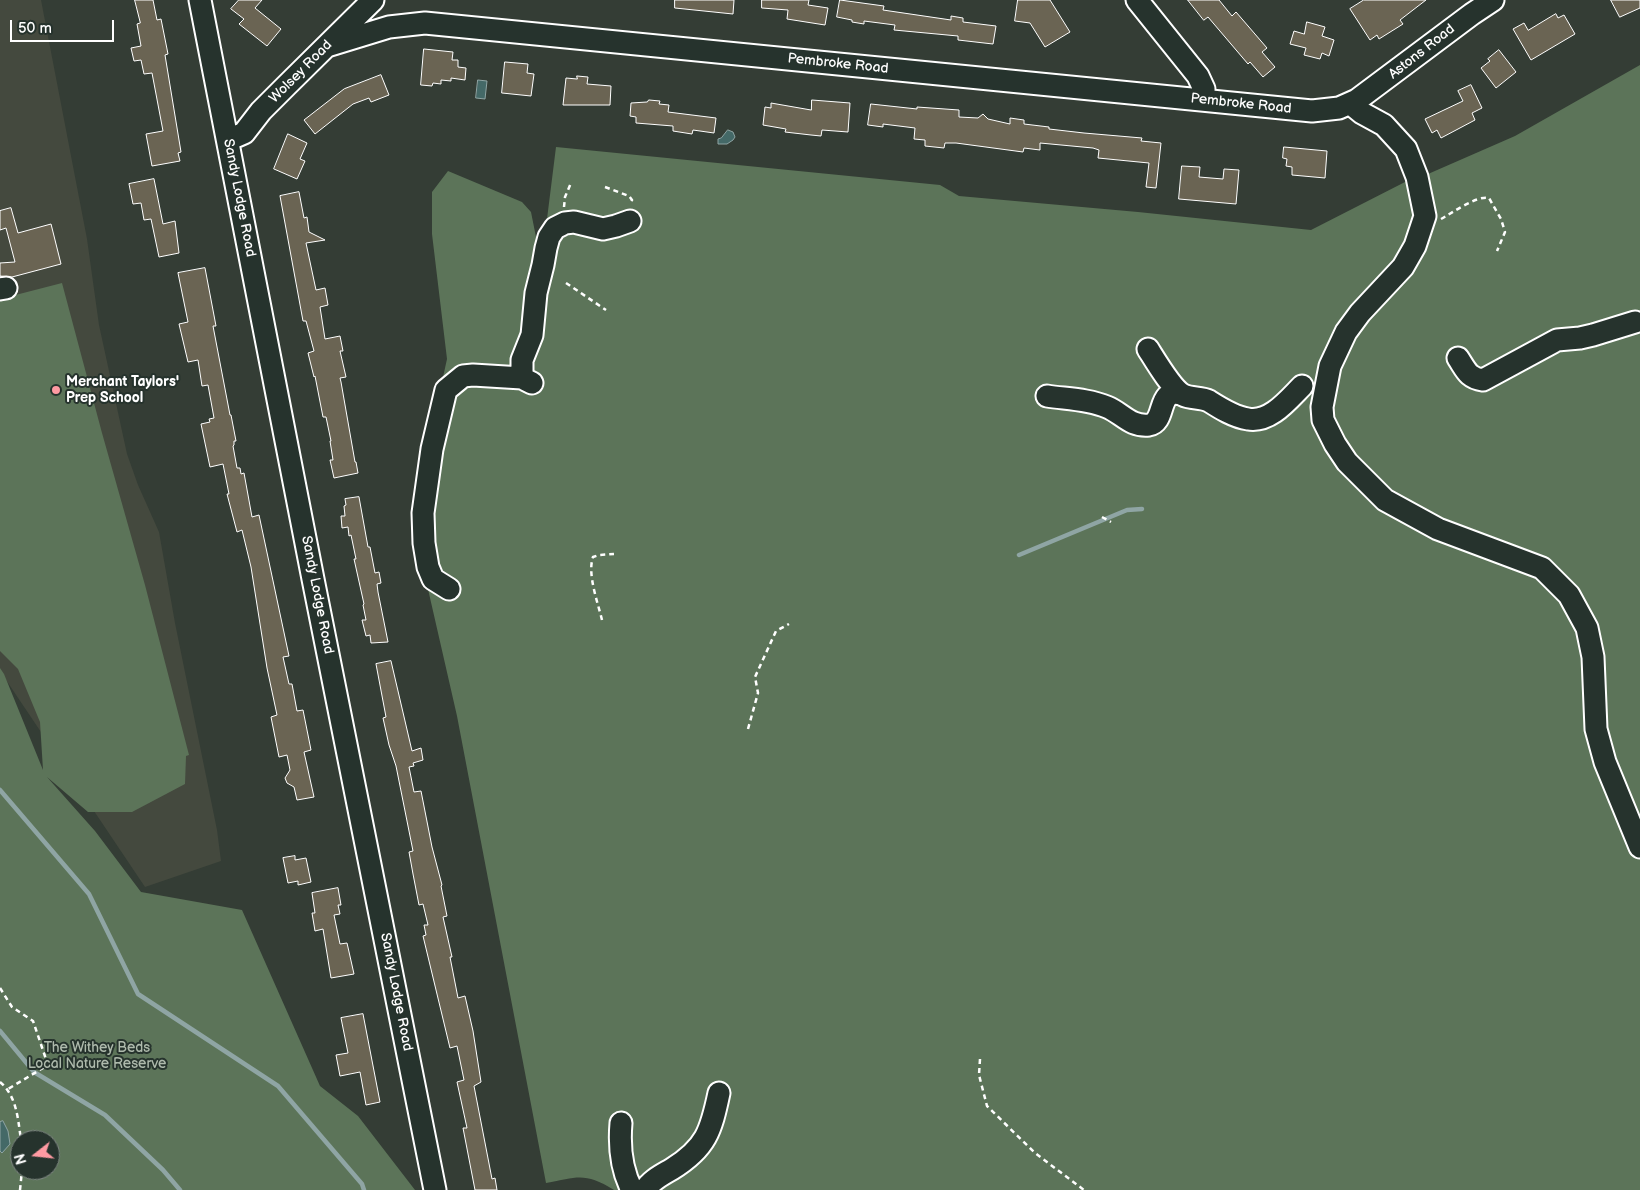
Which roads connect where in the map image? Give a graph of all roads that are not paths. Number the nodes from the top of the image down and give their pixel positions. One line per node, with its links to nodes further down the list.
1 (200, 0): 10 (street, Sandy Lodge Road)
2 (373, 0): 7 (street, Wolsey Road)
3 (381, 0): 6 (street)
4 (1137, 0): 8 (street)
5 (1493, 0): 9 (street, Astons Road)
6 (389, 27): 7 (street, Pembroke Road); 8 (street, Pembroke Road)
7 (327, 46): 10 (street, Wolsey Road)
8 (1204, 100): 9 (street, Pembroke Road)
9 (1351, 104): 19 (street)
10 (228, 140): 22 (street, Sandy Lodge Road)
11 (626, 223): 18 (street)
12 (1635, 322): 14 (street)
13 (1148, 349): 16 (street)
14 (1458, 358)
15 (1302, 386): 16 (street)
16 (1181, 394): 17 (street)
17 (1047, 396)
18 (449, 589)
19 (1640, 847)
20 (719, 1094): 24 (street)
21 (621, 1123): 23 (street)
22 (435, 1190)
23 (632, 1190)
24 (645, 1190)

